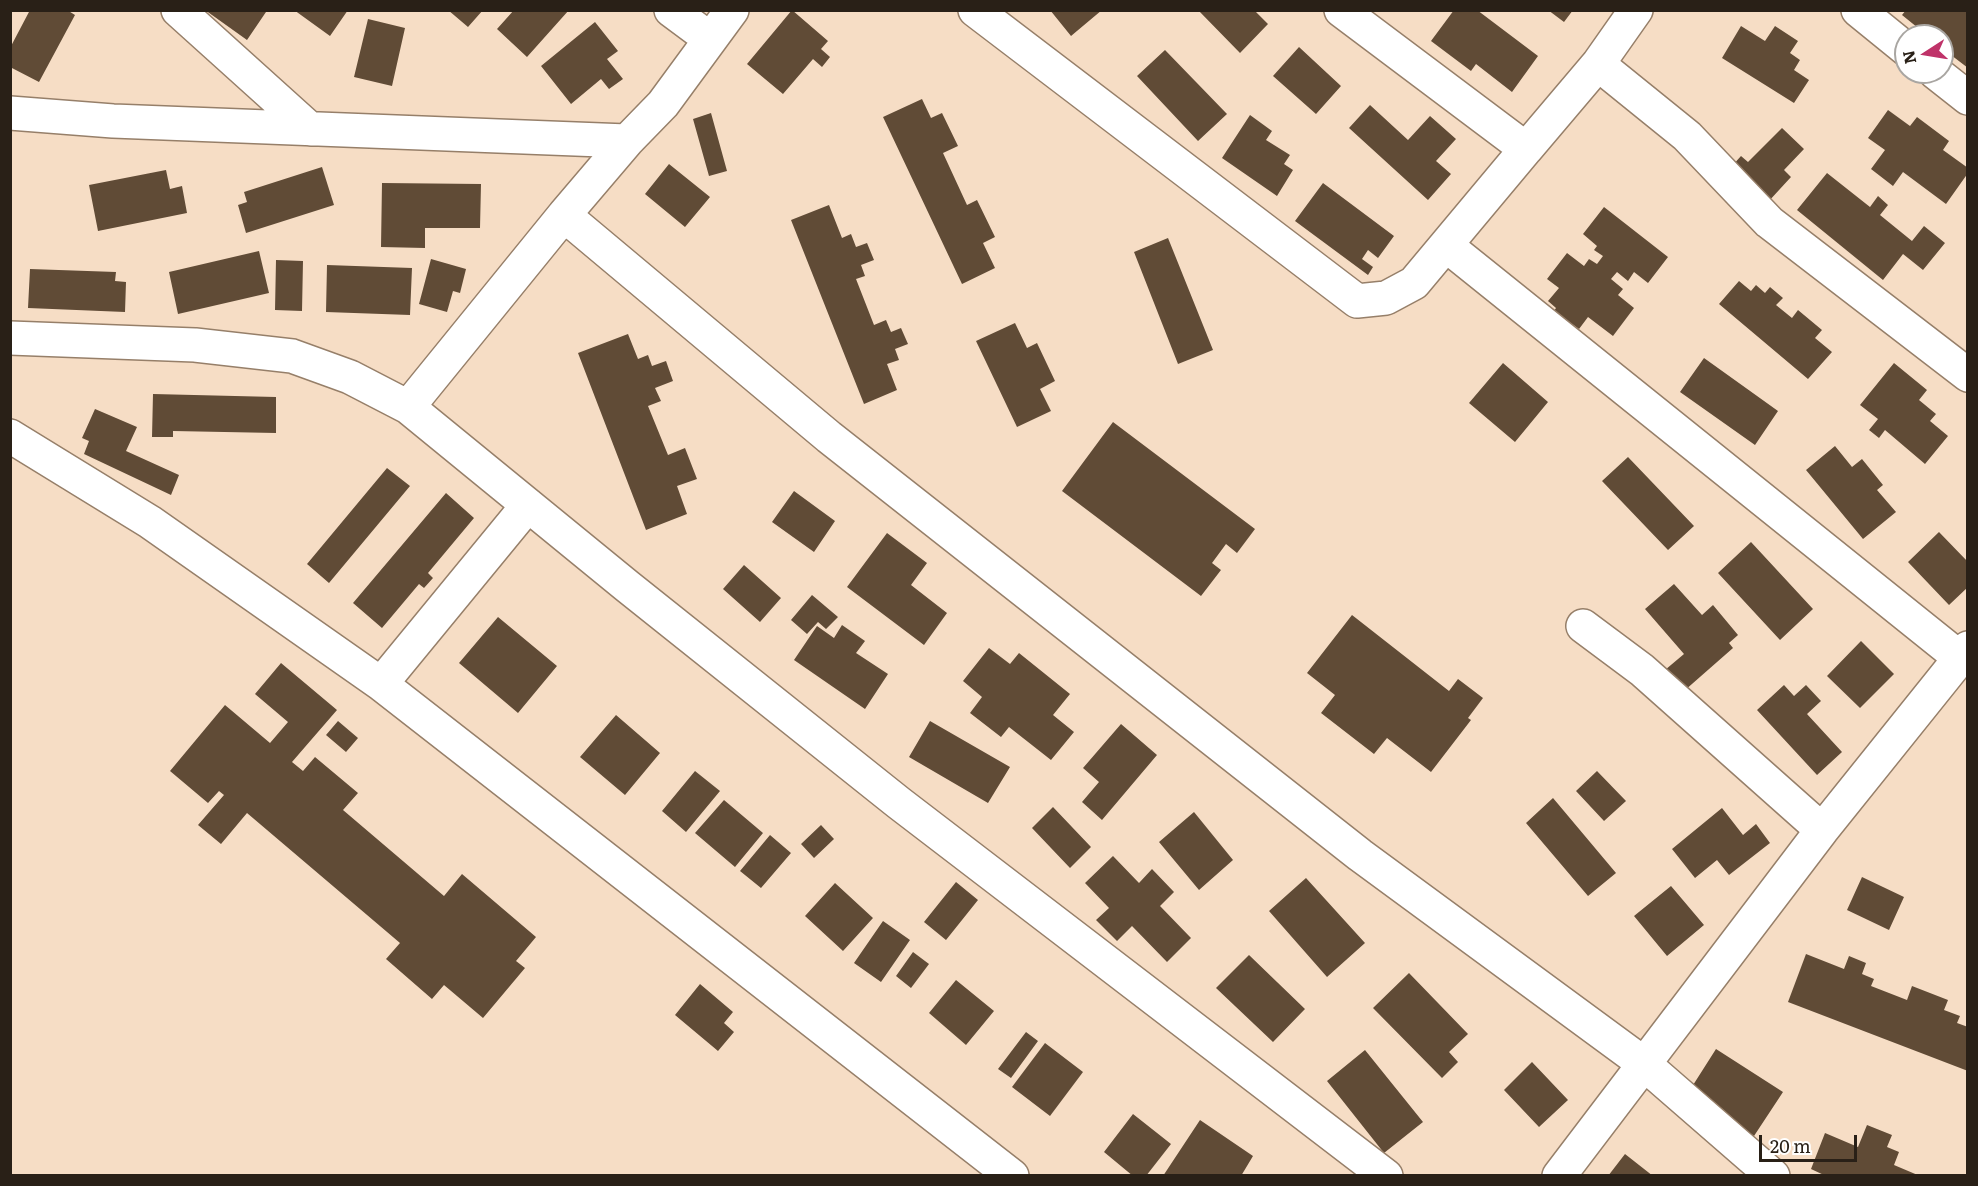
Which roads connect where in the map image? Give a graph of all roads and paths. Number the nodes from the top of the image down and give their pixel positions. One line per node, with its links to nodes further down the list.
1 (178, 10): 14 (street)
2 (671, 10): 8 (street)
3 (732, 10): 8 (street)
4 (975, 10): 18 (street)
5 (1341, 10): 16 (street)
6 (1636, 10): 10 (street)
7 (1858, 10): 9 (street)
8 (710, 39): 15 (street)
9 (1894, 39)
10 (1598, 64): 16 (street); 20 (street)
11 (1950, 84): 12 (street)
12 (1968, 98)
13 (10, 113): 14 (street)
14 (310, 129): 15 (street)
15 (627, 141): 17 (street)
16 (1526, 150): 18 (street)
17 (564, 215): 21 (street); 28 (street)
18 (1447, 246): 25 (street)
19 (10, 338): 21 (street)
20 (1968, 375)
21 (408, 407): 23 (street)
22 (10, 436): 26 (street)
23 (528, 505): 26 (street); 30 (street)
24 (1583, 626): 27 (street)
25 (1964, 653): 27 (street)
26 (381, 684): 29 (street)
27 (1822, 830): 28 (street)
28 (1642, 1063): 31 (street); 32 (street)
29 (1012, 1176)
30 (1386, 1176)
31 (1559, 1176)
32 (1773, 1176)

